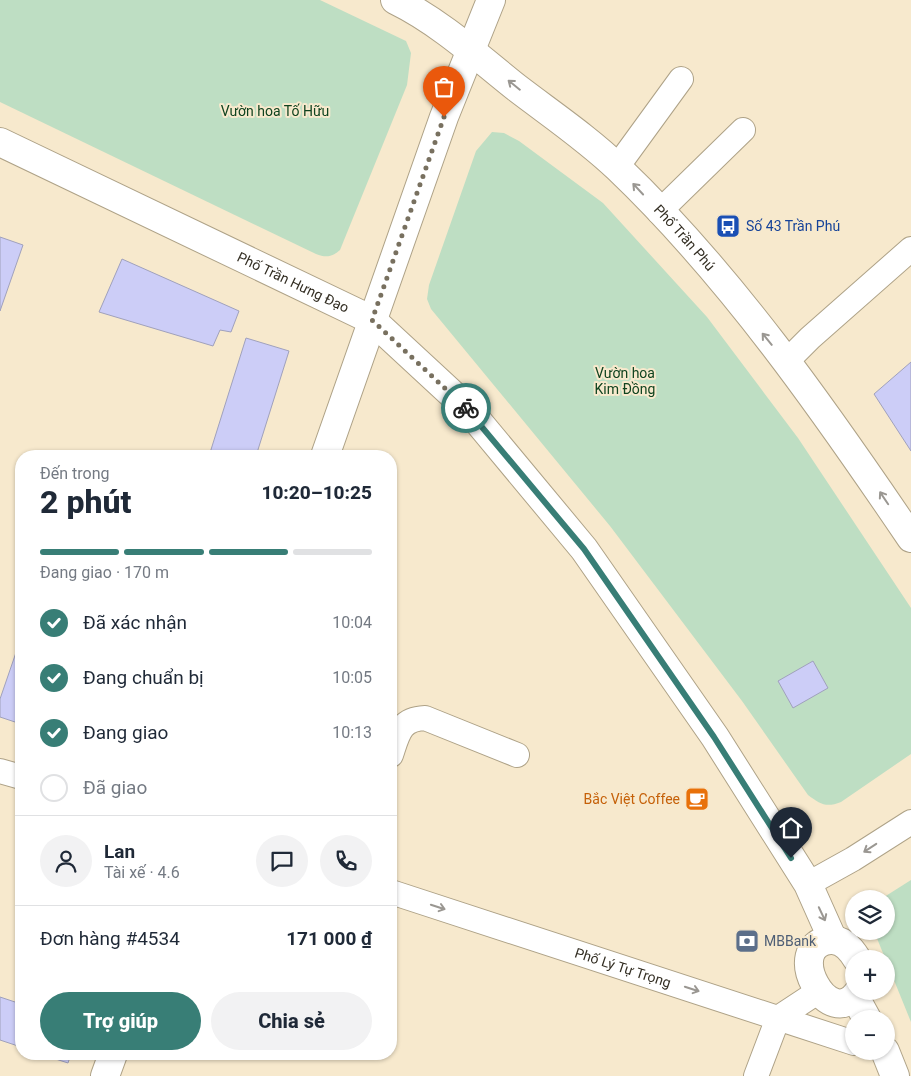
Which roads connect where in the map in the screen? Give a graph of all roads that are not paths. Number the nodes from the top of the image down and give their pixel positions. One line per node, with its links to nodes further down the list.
1 (395, 0): 3 (main road, Phố Trần Phú)
2 (491, 0): 3 (main road)
3 (470, 50): 7 (main road, Phố Trần Phú, one-way to 3); 10 (main road)
4 (681, 79): 7 (street)
5 (743, 130): 8 (street)
6 (0, 142): 10 (main road, Phố Trần Hưng Đạo)
7 (617, 167): 8 (main road, Phố Trần Phú, one-way to 7)
8 (659, 212): 11 (main road, Phố Trần Phú, one-way to 8)
9 (911, 249): 11 (street)
10 (372, 320): 12 (main road); 19 (main road, Phố Trần Hưng Đạo)
11 (786, 362): 13 (main road, Phố Trần Phú, one-way to 11)
12 (327, 450)
13 (911, 538)
14 (397, 738): 15 (street)
15 (518, 755)
16 (0, 771): 17 (street)
17 (15, 775)
18 (911, 822): 19 (street, one-way to 19)
19 (808, 884): 21 (main road, Phố Trần Hưng Đạo, one-way to 21)
20 (397, 894): 25 (street, Phố Lý Tự Trọng, one-way to 25)
21 (833, 940): 22 (main road); 23 (main road)
22 (850, 950)
23 (819, 991): 24 (main road); 25 (street)
24 (860, 1002)
25 (778, 1018): 26 (street, Phố Lý Tự Trọng); 29 (street)
26 (845, 1039)
27 (111, 1060): 28 (main road)
28 (105, 1076)
29 (756, 1076)

